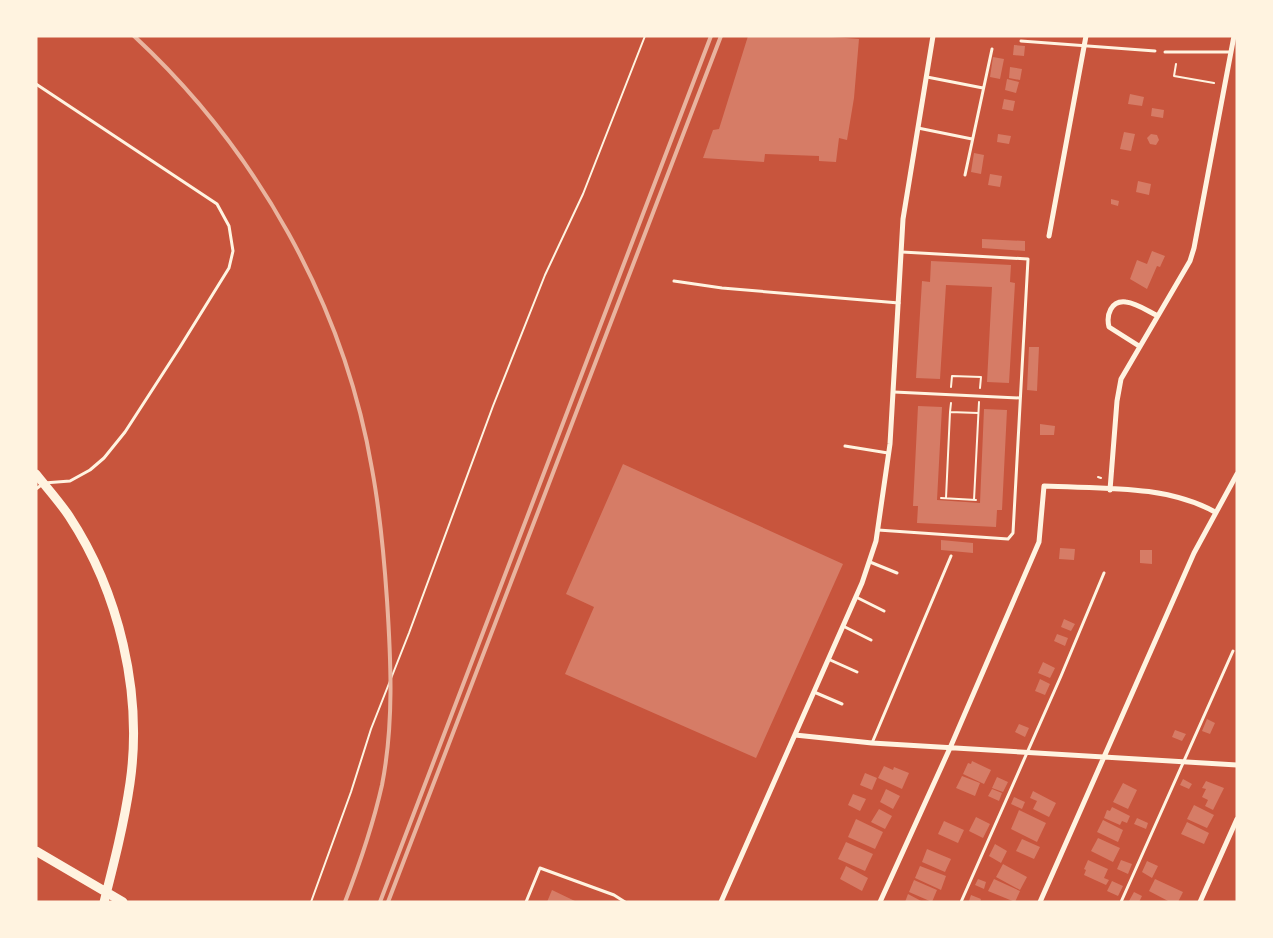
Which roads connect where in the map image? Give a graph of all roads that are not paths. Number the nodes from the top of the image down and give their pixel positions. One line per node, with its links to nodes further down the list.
1 (933, 36): 10 (street)
2 (1086, 36): 5 (street)
3 (1234, 36): 9 (street)
4 (1021, 41): 5 (lane)
5 (1085, 44): 7 (lane); 16 (street)
6 (992, 48): 12 (lane)
7 (1156, 51)
8 (1165, 52): 9 (lane)
9 (1231, 52): 20 (street)
10 (926, 77): 12 (lane); 13 (street)
11 (36, 84): 28 (lane)
12 (983, 88): 14 (lane)
13 (918, 128): 14 (lane); 17 (street)
14 (972, 139): 15 (lane)
15 (965, 174)
16 (1048, 236)
17 (902, 252): 19 (street); 23 (lane)
18 (674, 281): 19 (lane)
19 (899, 303): 22 (street)
20 (1156, 315): 21 (street); 21 (street)
21 (1139, 346): 29 (street)
22 (894, 392): 23 (lane); 25 (street)
23 (1020, 398): 31 (lane)
24 (845, 446): 25 (lane)
25 (889, 453): 31 (street)
26 (36, 474): 28 (main road)
27 (1237, 474): 30 (street)
28 (40, 486): 54 (main road)
29 (1110, 490): 30 (street); 47 (street)
30 (1215, 512): 49 (street)
31 (878, 530): 33 (street)
32 (952, 556): 46 (lane)
33 (870, 562): 34 (lane); 36 (street)
34 (898, 573)
35 (1104, 573): 48 (lane)
36 (856, 597): 37 (lane); 38 (street)
37 (884, 611)
38 (843, 626): 39 (lane); 41 (street)
39 (871, 640)
40 (1233, 651): 50 (lane)
41 (828, 659): 42 (lane); 43 (street)
42 (857, 672)
43 (814, 692): 44 (lane); 45 (street)
44 (842, 704)
45 (795, 735): 46 (street); 58 (street)
46 (872, 743): 47 (street)
47 (950, 748): 48 (street); 59 (street)
48 (1027, 752): 49 (street); 60 (lane)
49 (1104, 756): 50 (street); 61 (street)
50 (1183, 761): 51 (street); 62 (lane)
51 (1237, 765)
52 (1237, 819): 63 (street)
53 (36, 851): 55 (main road)
54 (104, 902)
55 (124, 902)
56 (526, 902): 57 (lane)
57 (625, 902)
58 (721, 902)
59 (880, 902)
60 (961, 902)
61 (1040, 902)
62 (1121, 902)
63 (1200, 902)

